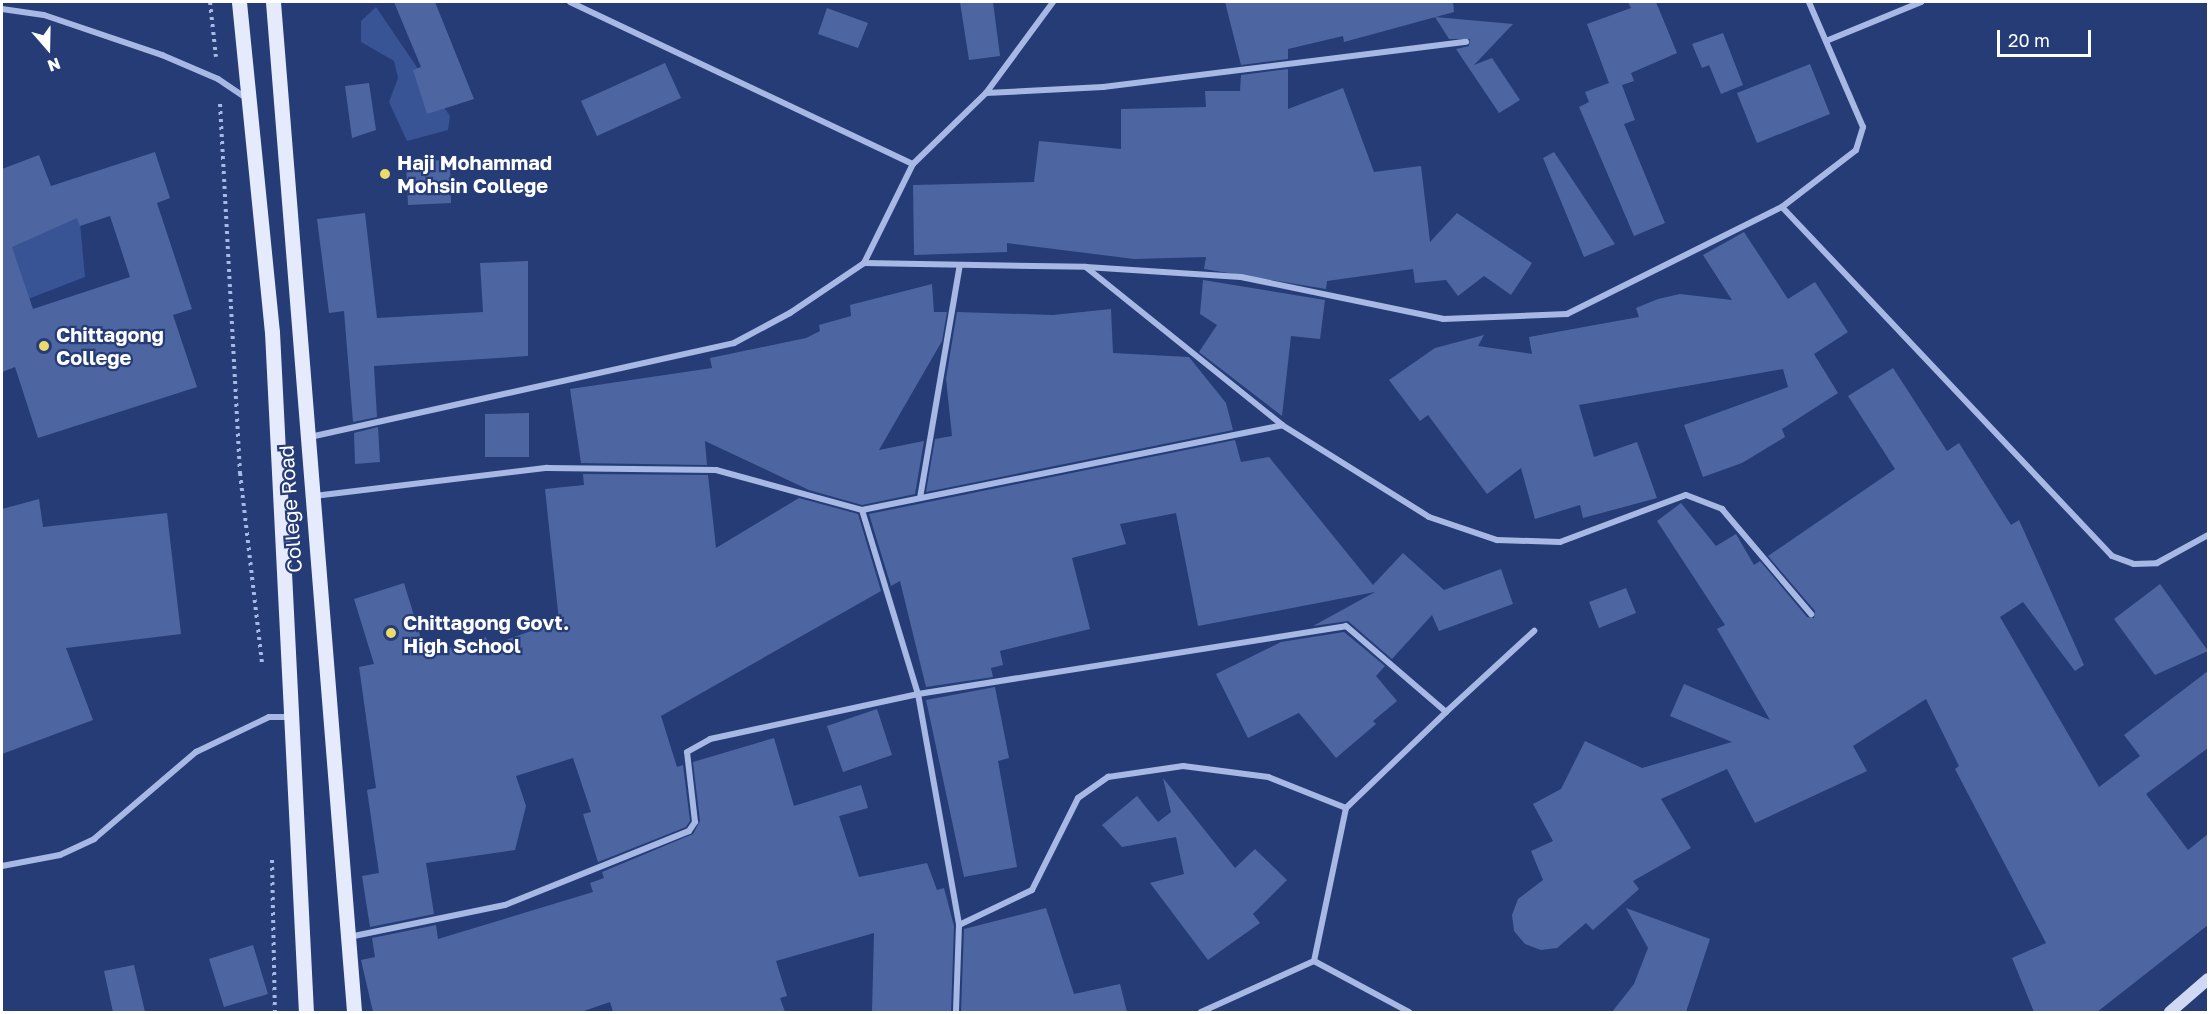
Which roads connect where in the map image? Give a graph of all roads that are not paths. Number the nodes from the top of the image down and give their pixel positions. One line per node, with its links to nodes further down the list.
1 (239, 2): 11 (main road, College Road)
2 (273, 2): 18 (main road, College Road)
3 (570, 2): 12 (street)
4 (1053, 2): 10 (street)
5 (1809, 2): 8 (street)
6 (1922, 2): 8 (street)
7 (2, 9): 11 (street)
8 (1826, 41): 13 (street)
9 (1466, 42): 10 (street)
10 (986, 93): 12 (street)
11 (252, 102): 27 (main road, College Road)
12 (913, 164): 14 (street)
13 (1782, 207): 16 (street); 22 (street)
14 (864, 263): 15 (street); 18 (street)
15 (960, 265): 16 (street); 20 (street)
16 (1086, 267): 17 (street)
17 (1282, 425): 20 (street); 23 (street)
18 (306, 438): 19 (main road, College Road)
19 (309, 496): 21 (street); 31 (main road, College Road)
20 (920, 498): 21 (street)
21 (861, 510): 25 (street)
22 (2208, 535)
23 (1811, 614)
24 (1534, 632): 26 (street)
25 (918, 694): 26 (street); 30 (street); 31 (street)
26 (1446, 712): 28 (street)
27 (294, 717): 29 (street); 34 (main road, College Road)
28 (1346, 808): 30 (street); 32 (street)
29 (2, 866)
30 (959, 925): 36 (street)
31 (347, 937): 35 (main road, College Road)
32 (1314, 961): 37 (street); 38 (street)
33 (2208, 979): 39 (main road)
34 (306, 1012)
35 (354, 1012)
36 (956, 1012)
37 (1201, 1012)
38 (1409, 1012)
39 (2169, 1012)

